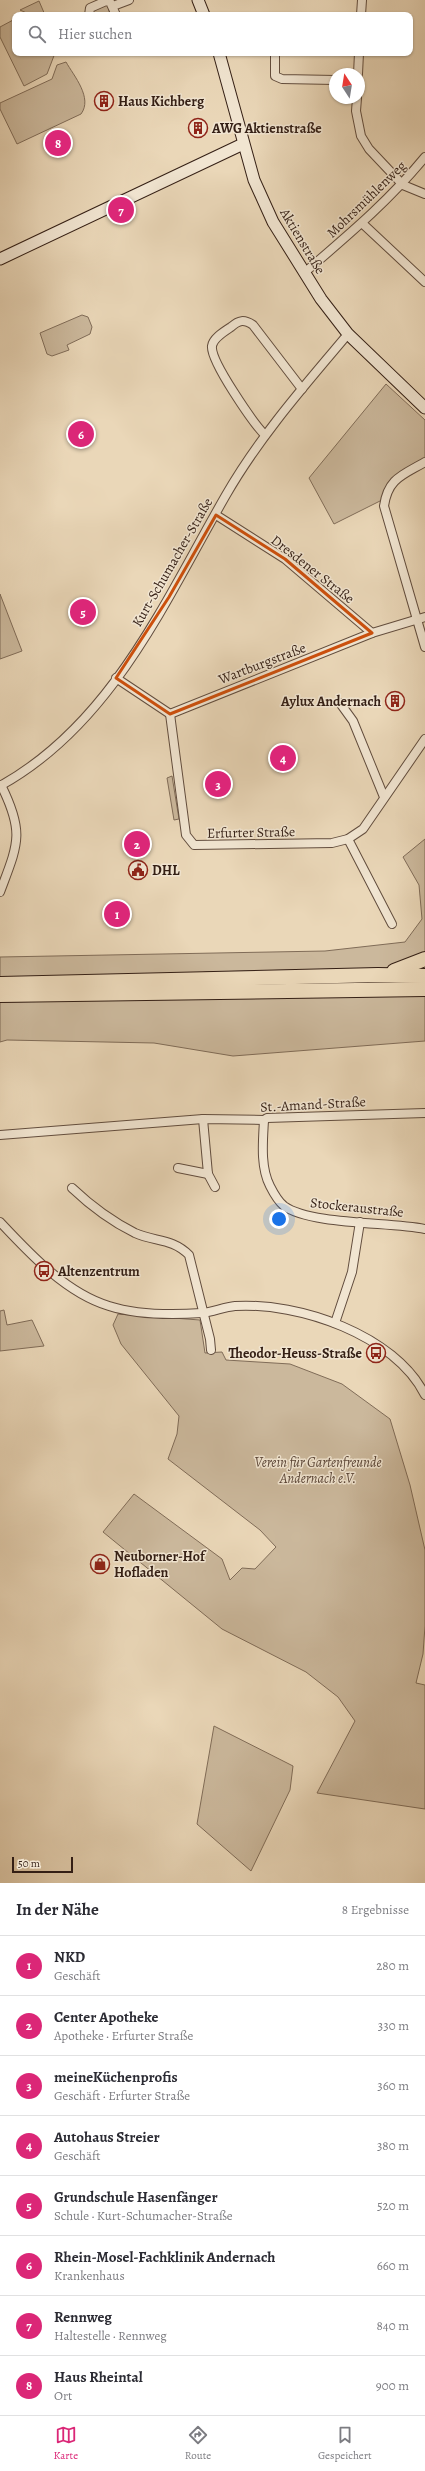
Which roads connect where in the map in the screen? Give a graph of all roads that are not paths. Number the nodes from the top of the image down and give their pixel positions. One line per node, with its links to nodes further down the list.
1 (128, 0): 4 (street)
2 (198, 0): 7 (street)
3 (362, 0): 8 (street)
4 (113, 6): 5 (street); 6 (street)
5 (89, 12)
6 (115, 12)
7 (203, 12)
8 (361, 12)
9 (220, 56): 15 (street, Aktienstraße)
10 (275, 56): 13 (street)
11 (359, 56): 12 (street)
12 (358, 68)
13 (329, 80)
14 (357, 104): 17 (street)
15 (243, 144): 20 (street); 21 (street, Aktienstraße)
16 (425, 157): 17 (street, Mohrsmühlenweg)
17 (403, 185): 18 (street); 19 (street, Mohrsmühlenweg)
18 (425, 194)
19 (363, 224): 21 (street, Mohrsmühlenweg); 22 (street)
20 (0, 259)
21 (304, 272): 23 (street, Aktienstraße)
22 (425, 282)
23 (348, 334): 24 (street, Kurt-Schumacher-Straße); 25 (street, Aktienstraße)
24 (302, 389): 26 (street, Kurt-Schumacher-Straße); 26 (street)
25 (425, 408)
26 (266, 435): 28 (street, Kurt-Schumacher-Straße)
27 (425, 462): 30 (street)
28 (216, 515): 31 (street, Dresdener Straße); 33 (street, Kurt-Schumacher-Straße)
29 (425, 617): 30 (street, Wartburgstraße)
30 (416, 619): 31 (street, Wartburgstraße); 32 (street)
31 (372, 633): 35 (street, Wartburgstraße)
32 (425, 647)
33 (116, 678): 35 (street); 37 (street, Kurt-Schumacher-Straße)
34 (340, 703): 38 (street)
35 (170, 714): 39 (street, Erfurter Straße)
36 (425, 739): 38 (street, Erfurter Straße)
37 (1, 785): 40 (street)
38 (384, 797): 39 (street, Erfurter Straße)
39 (348, 839): 41 (street)
40 (0, 892)
41 (392, 924)
42 (425, 959): 43 (highway)
43 (378, 975): 44 (highway); 45 (highway)
44 (425, 976)
45 (0, 984)
46 (425, 989): 47 (highway)
47 (0, 995)
48 (425, 1113): 50 (street, St.-Amand-Straße)
49 (203, 1119): 50 (street, St.-Amand-Straße); 51 (street, St.-Amand-Straße); 53 (street)
50 (264, 1120): 57 (street, Stockeraustraße)
51 (0, 1136)
52 (178, 1168): 53 (street)
53 (208, 1174): 54 (street)
54 (215, 1186)
55 (72, 1188): 59 (street)
56 (0, 1222): 59 (street)
57 (360, 1222): 58 (street, Stockeraustraße); 60 (street)
58 (425, 1229)
59 (204, 1313): 60 (street); 61 (street)
60 (336, 1323): 62 (street)
61 (211, 1350)
62 (425, 1395)

